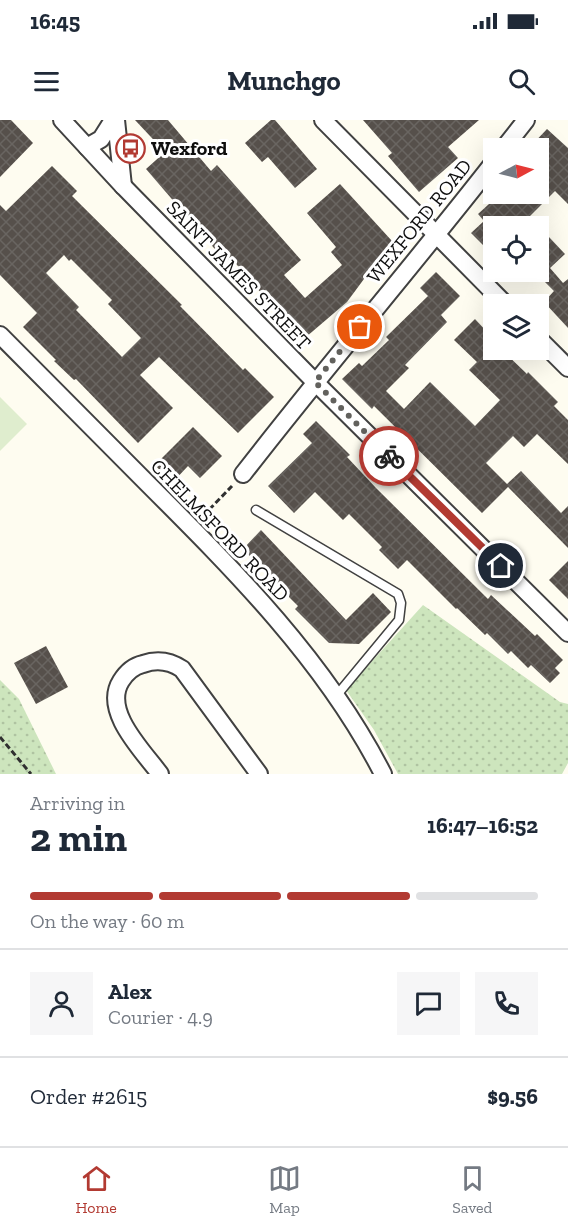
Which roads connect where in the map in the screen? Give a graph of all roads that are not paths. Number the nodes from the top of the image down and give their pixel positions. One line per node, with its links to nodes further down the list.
1 (62, 120): 6 (street, SAINT JAMES STREET)
2 (114, 120): 6 (street); 8 (street)
3 (323, 120): 9 (street)
4 (526, 120): 5 (street)
5 (512, 138)
6 (87, 147): 8 (street, SAINT JAMES STREET)
7 (483, 176): 9 (street, WEXFORD ROAD)
8 (123, 186): 14 (street, SAINT JAMES STREET)
9 (436, 236): 10 (street); 14 (street, WEXFORD ROAD)
10 (495, 294)
11 (0, 335): 18 (street, CHELMSFORD ROAD)
12 (549, 349): 13 (street)
13 (568, 368)
14 (315, 382): 15 (street, WEXFORD ROAD); 17 (street, SAINT JAMES STREET)
15 (243, 474)
16 (256, 510): 18 (lane)
17 (568, 633)
18 (337, 695): 21 (street, CHELMSFORD ROAD)
19 (160, 774): 20 (street)
20 (259, 774)
21 (383, 774)

